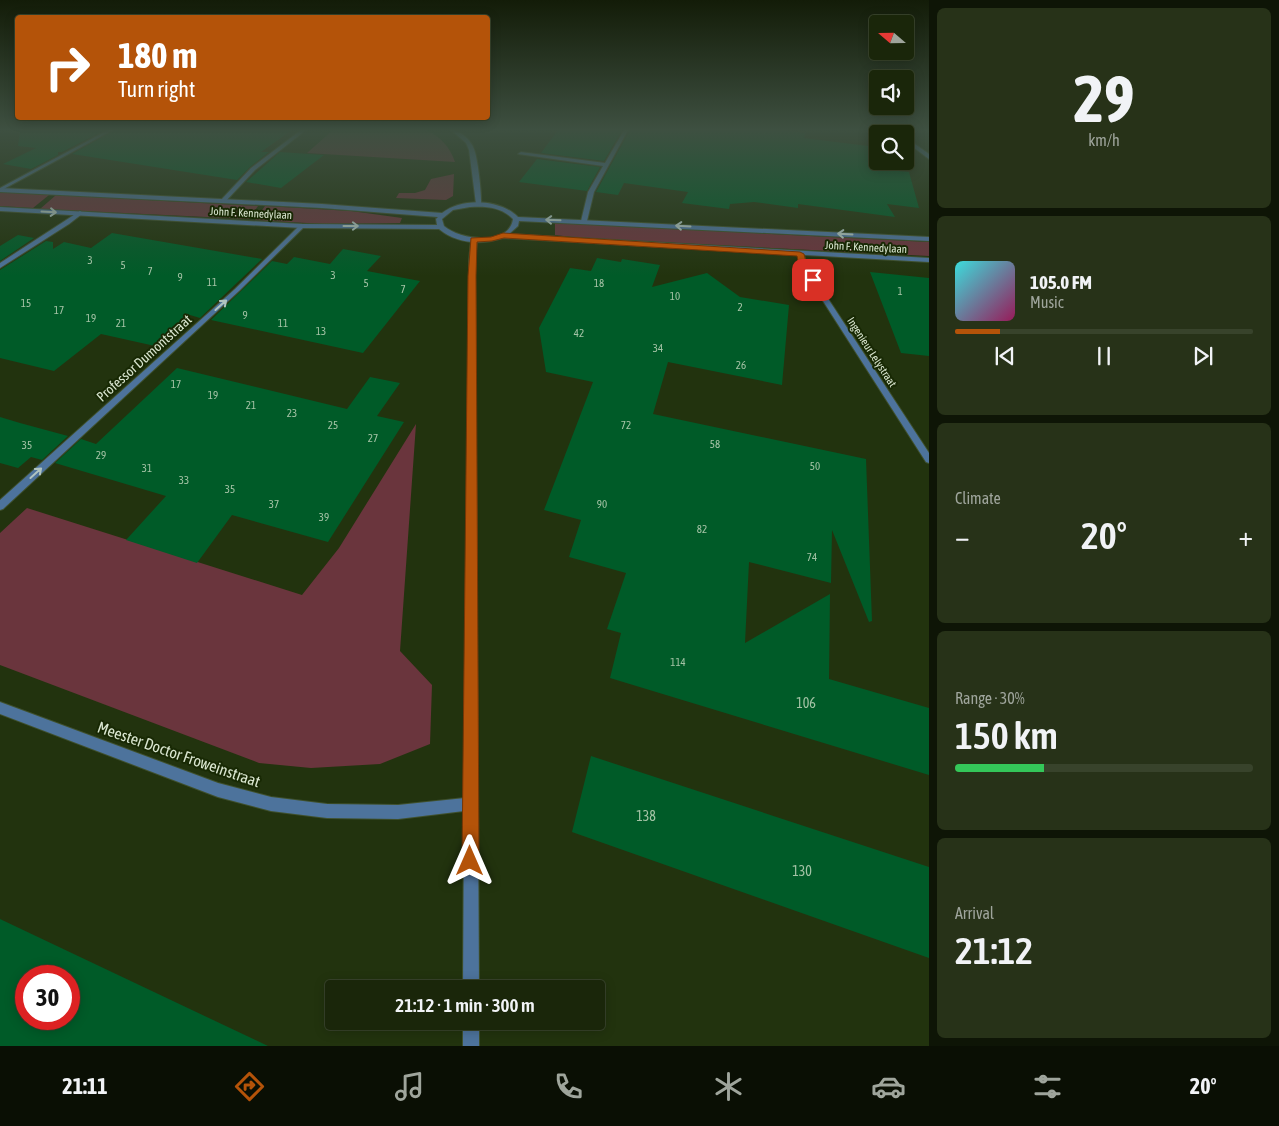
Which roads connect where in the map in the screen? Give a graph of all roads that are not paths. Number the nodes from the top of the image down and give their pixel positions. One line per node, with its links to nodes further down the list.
1 (21, 179): 5 (street)
2 (244, 179): 6 (street)
3 (476, 179): 7 (street)
4 (598, 179): 12 (street)
5 (0, 190): 6 (street, John F. Kennedylaan)
6 (222, 202): 10 (street, John F. Kennedylaan)
7 (479, 204): 10 (street); 11 (street)
8 (0, 209): 9 (street, John F. Kennedylaan, one-way to 9)
9 (80, 213): 13 (street, John F. Kennedylaan); 20 (street)
10 (442, 215): 14 (street)
11 (516, 219): 12 (street, John F. Kennedylaan, one-way to 11); 15 (street)
12 (584, 221): 16 (street, John F. Kennedylaan, one-way to 12)
13 (302, 226): 14 (street, John F. Kennedylaan, one-way to 14); 22 (street, Professor Dumontstraat, one-way to 13)
14 (441, 227): 17 (street)
15 (503, 236): 17 (street, John F. Kennedylaan); 18 (street, John F. Kennedylaan)
16 (929, 239)
17 (474, 240): 24 (street)
18 (800, 254): 19 (street, John F. Kennedylaan); 21 (street, Ingenieur Lelystraat)
19 (929, 260)
20 (0, 266)
21 (929, 460)
22 (0, 506)
23 (0, 708): 24 (street, Meester Doctor Froweinstraat)
24 (470, 804): 25 (street)
25 (471, 980)
26 (471, 1030): 27 (street)
27 (471, 1046)

